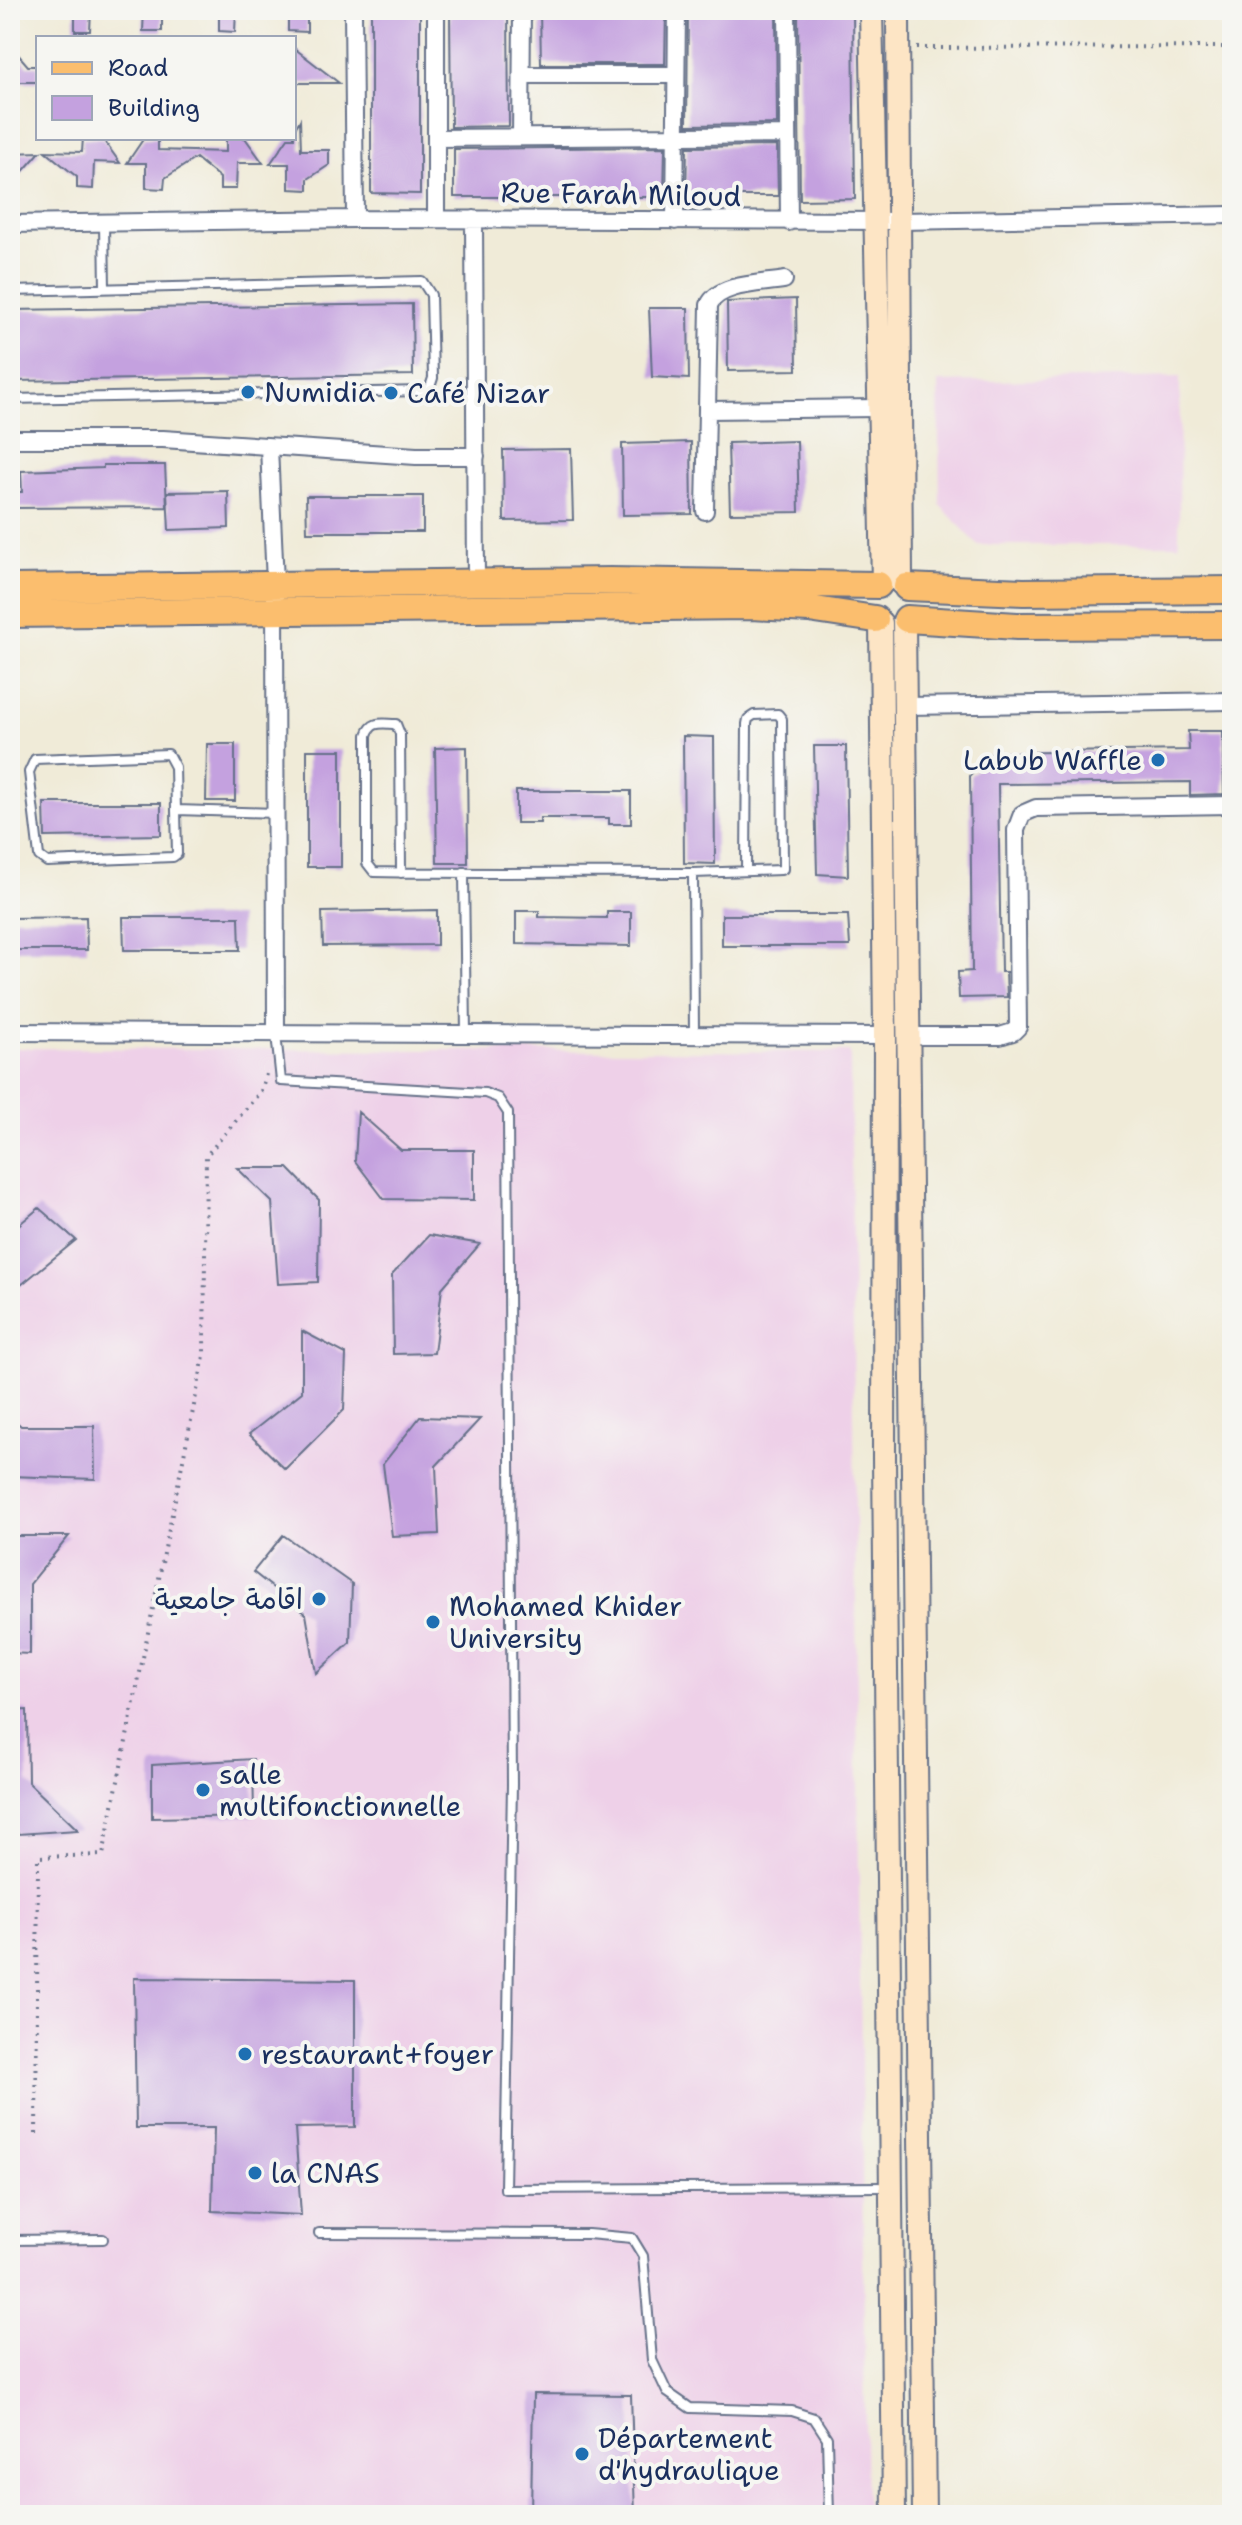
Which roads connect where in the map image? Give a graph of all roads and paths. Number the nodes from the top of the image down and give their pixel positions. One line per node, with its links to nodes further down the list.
1 (353, 10): 17 (street)
2 (436, 10): 15 (street)
3 (522, 10): 10 (street)
4 (677, 10): 11 (street)
5 (787, 10): 12 (street)
6 (871, 10): 21 (main road)
7 (898, 10): 9 (main road)
8 (1232, 47): 9 (path)
9 (898, 48): 22 (main road)
10 (522, 75): 11 (street); 13 (street)
11 (676, 75): 14 (street)
12 (788, 135): 14 (street); 23 (street)
13 (521, 137): 14 (street); 15 (street)
14 (677, 137): 20 (street)
15 (436, 138): 18 (street)
16 (1232, 215): 22 (street, Rue Farah Miloud)
17 (355, 219): 18 (street, Rue Farah Miloud); 25 (street, Rue Farah Miloud)
18 (436, 219): 19 (street, Rue Farah Miloud)
19 (474, 219): 20 (street, Rue Farah Miloud); 34 (street)
20 (675, 221): 23 (street, Rue Farah Miloud)
21 (875, 221): 22 (street, Rue Farah Miloud); 23 (street, Rue Farah Miloud); 30 (main road)
22 (900, 221): 38 (main road)
23 (789, 222)
24 (10, 224): 25 (street, Rue Farah Miloud)
25 (104, 224): 27 (lane)
26 (784, 280): 31 (street)
27 (105, 288): 28 (lane); 29 (lane)
28 (10, 291)
29 (10, 399)
30 (877, 408): 31 (street); 38 (main road)
31 (707, 410): 35 (street)
32 (10, 439): 33 (street)
33 (269, 447): 34 (street); 36 (street)
34 (476, 456): 37 (street)
35 (705, 511)
36 (275, 583): 37 (main road); 39 (main road); 41 (street)
37 (476, 583): 38 (main road)
38 (892, 584): 40 (main road); 43 (main road); 43 (main road)
39 (10, 588)
40 (1232, 590)
41 (275, 611): 42 (main road); 43 (main road); 49 (street)
42 (10, 614)
43 (892, 621): 44 (main road); 46 (main road); 58 (main road)
44 (1232, 625)
45 (1232, 701): 46 (street)
46 (906, 706): 59 (main road)
47 (1232, 805): 59 (street)
48 (177, 810): 48 (lane); 49 (lane)
49 (276, 813): 55 (street)
50 (746, 871): 50 (lane); 53 (lane)
51 (464, 872): 52 (lane); 53 (lane); 56 (lane)
52 (401, 873): 52 (lane)
53 (693, 873): 57 (lane)
54 (10, 1032): 55 (street)
55 (276, 1033): 56 (street); 60 (path); 61 (lane)
56 (466, 1034): 57 (street)
57 (694, 1036): 58 (street)
58 (885, 1036): 61 (main road)
59 (909, 1036): 67 (main road)
60 (36, 2134)
61 (893, 2187): 66 (main road)
62 (319, 2233): 65 (lane)
63 (103, 2239): 64 (lane)
64 (10, 2240)
65 (829, 2515)
66 (894, 2515)
67 (924, 2515)

